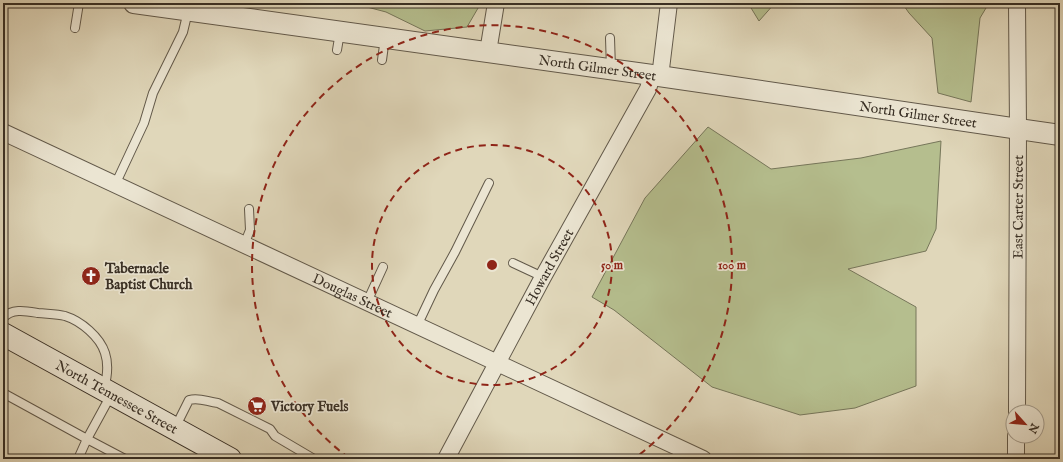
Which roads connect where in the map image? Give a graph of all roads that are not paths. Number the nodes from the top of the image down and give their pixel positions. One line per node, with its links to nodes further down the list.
1 (79, 3): 7 (lane)
2 (496, 3): 10 (street)
3 (669, 3): 13 (street, Howard Street)
4 (1017, 3): 14 (street, East Carter Street)
5 (146, 4): 6 (street, North Gilmer Street)
6 (188, 10): 8 (street, North Gilmer Street); 18 (lane)
7 (75, 28)
8 (385, 38): 10 (street, North Gilmer Street); 11 (lane)
9 (610, 38): 12 (lane)
10 (488, 52): 12 (street, North Gilmer Street)
11 (382, 60)
12 (611, 70): 13 (street, North Gilmer Street)
13 (656, 76): 14 (street, North Gilmer Street); 23 (street, Howard Street)
14 (1018, 128): 16 (street, North Gilmer Street); 31 (street, East Carter Street)
15 (3, 132): 18 (street, Douglas Street)
16 (1060, 135)
17 (489, 183): 26 (lane)
18 (115, 185): 20 (street, Douglas Street)
19 (249, 209): 20 (lane)
20 (244, 245): 24 (street, Douglas Street)
21 (513, 263): 23 (lane)
22 (383, 267): 24 (lane)
23 (543, 277): 28 (street, Howard Street)
24 (367, 302): 26 (street, Douglas Street)
25 (3, 318): 29 (lane)
26 (417, 326): 28 (street, Douglas Street)
27 (3, 334): 29 (main road, North Tennessee Street)
28 (496, 363): 39 (street, Howard Street); 40 (street, Douglas Street)
29 (107, 392): 32 (main road, North Tennessee Street); 33 (lane)
30 (3, 393): 33 (lane)
31 (1017, 404)
32 (175, 429): 37 (main road, North Tennessee Street); 38 (lane)
33 (87, 439): 35 (lane); 36 (lane)
34 (1016, 444): 41 (street)
35 (78, 459)
36 (125, 459)
37 (230, 459)
38 (314, 459)
39 (446, 459)
40 (703, 459)
41 (1016, 459)

